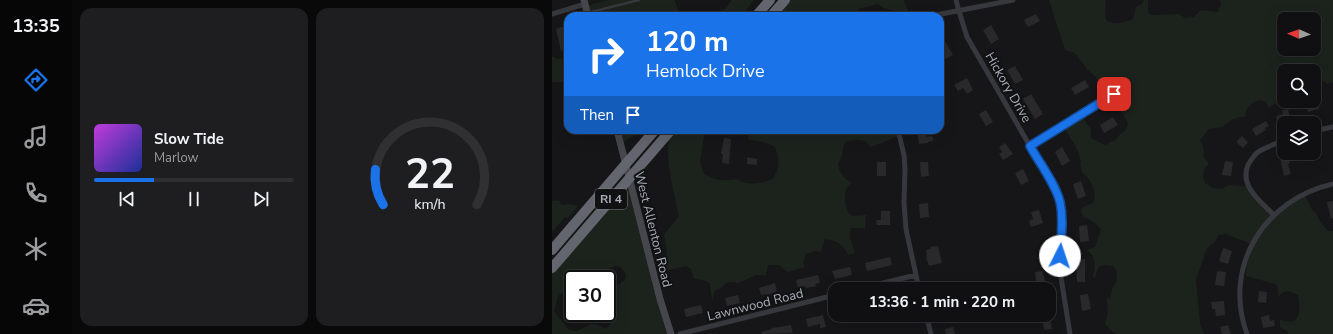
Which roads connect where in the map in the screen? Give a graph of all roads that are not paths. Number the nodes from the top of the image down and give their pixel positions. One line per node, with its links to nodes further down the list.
1 (640, 0): 9 (lane)
2 (770, 0): 10 (highway)
3 (785, 0): 11 (highway)
4 (956, 0): 7 (street, Hickory Drive)
5 (1012, 0): 7 (street)
6 (584, 2): 8 (street); 12 (street)
7 (958, 11): 13 (street); 22 (street, Hickory Drive)
8 (586, 12)
9 (595, 12)
10 (760, 12)
11 (774, 12)
12 (552, 14)
13 (944, 14)
14 (1114, 94): 22 (street)
15 (1333, 127): 16 (street)
16 (1321, 130)
17 (618, 134): 23 (street, West Allenton Road)
18 (651, 134): 23 (highway, RI 4)
19 (668, 134): 24 (highway, RI 4)
20 (899, 134): 29 (street)
21 (1277, 143): 26 (street)
22 (1030, 146): 37 (street, Hickory Drive)
23 (625, 164): 24 (street, West Allenton Road); 27 (highway, RI 4)
24 (629, 178): 28 (highway, RI 4); 34 (street, West Allenton Road)
25 (1333, 184): 38 (street)
26 (1274, 215)
27 (552, 250)
28 (552, 268)
29 (916, 275): 30 (street); 31 (street)
30 (888, 282)
31 (918, 282)
32 (828, 297): 35 (street, Lawnwood Road)
33 (928, 322): 36 (street)
34 (671, 334)
35 (680, 334)
36 (931, 334)
37 (1070, 334)
38 (1247, 334)

